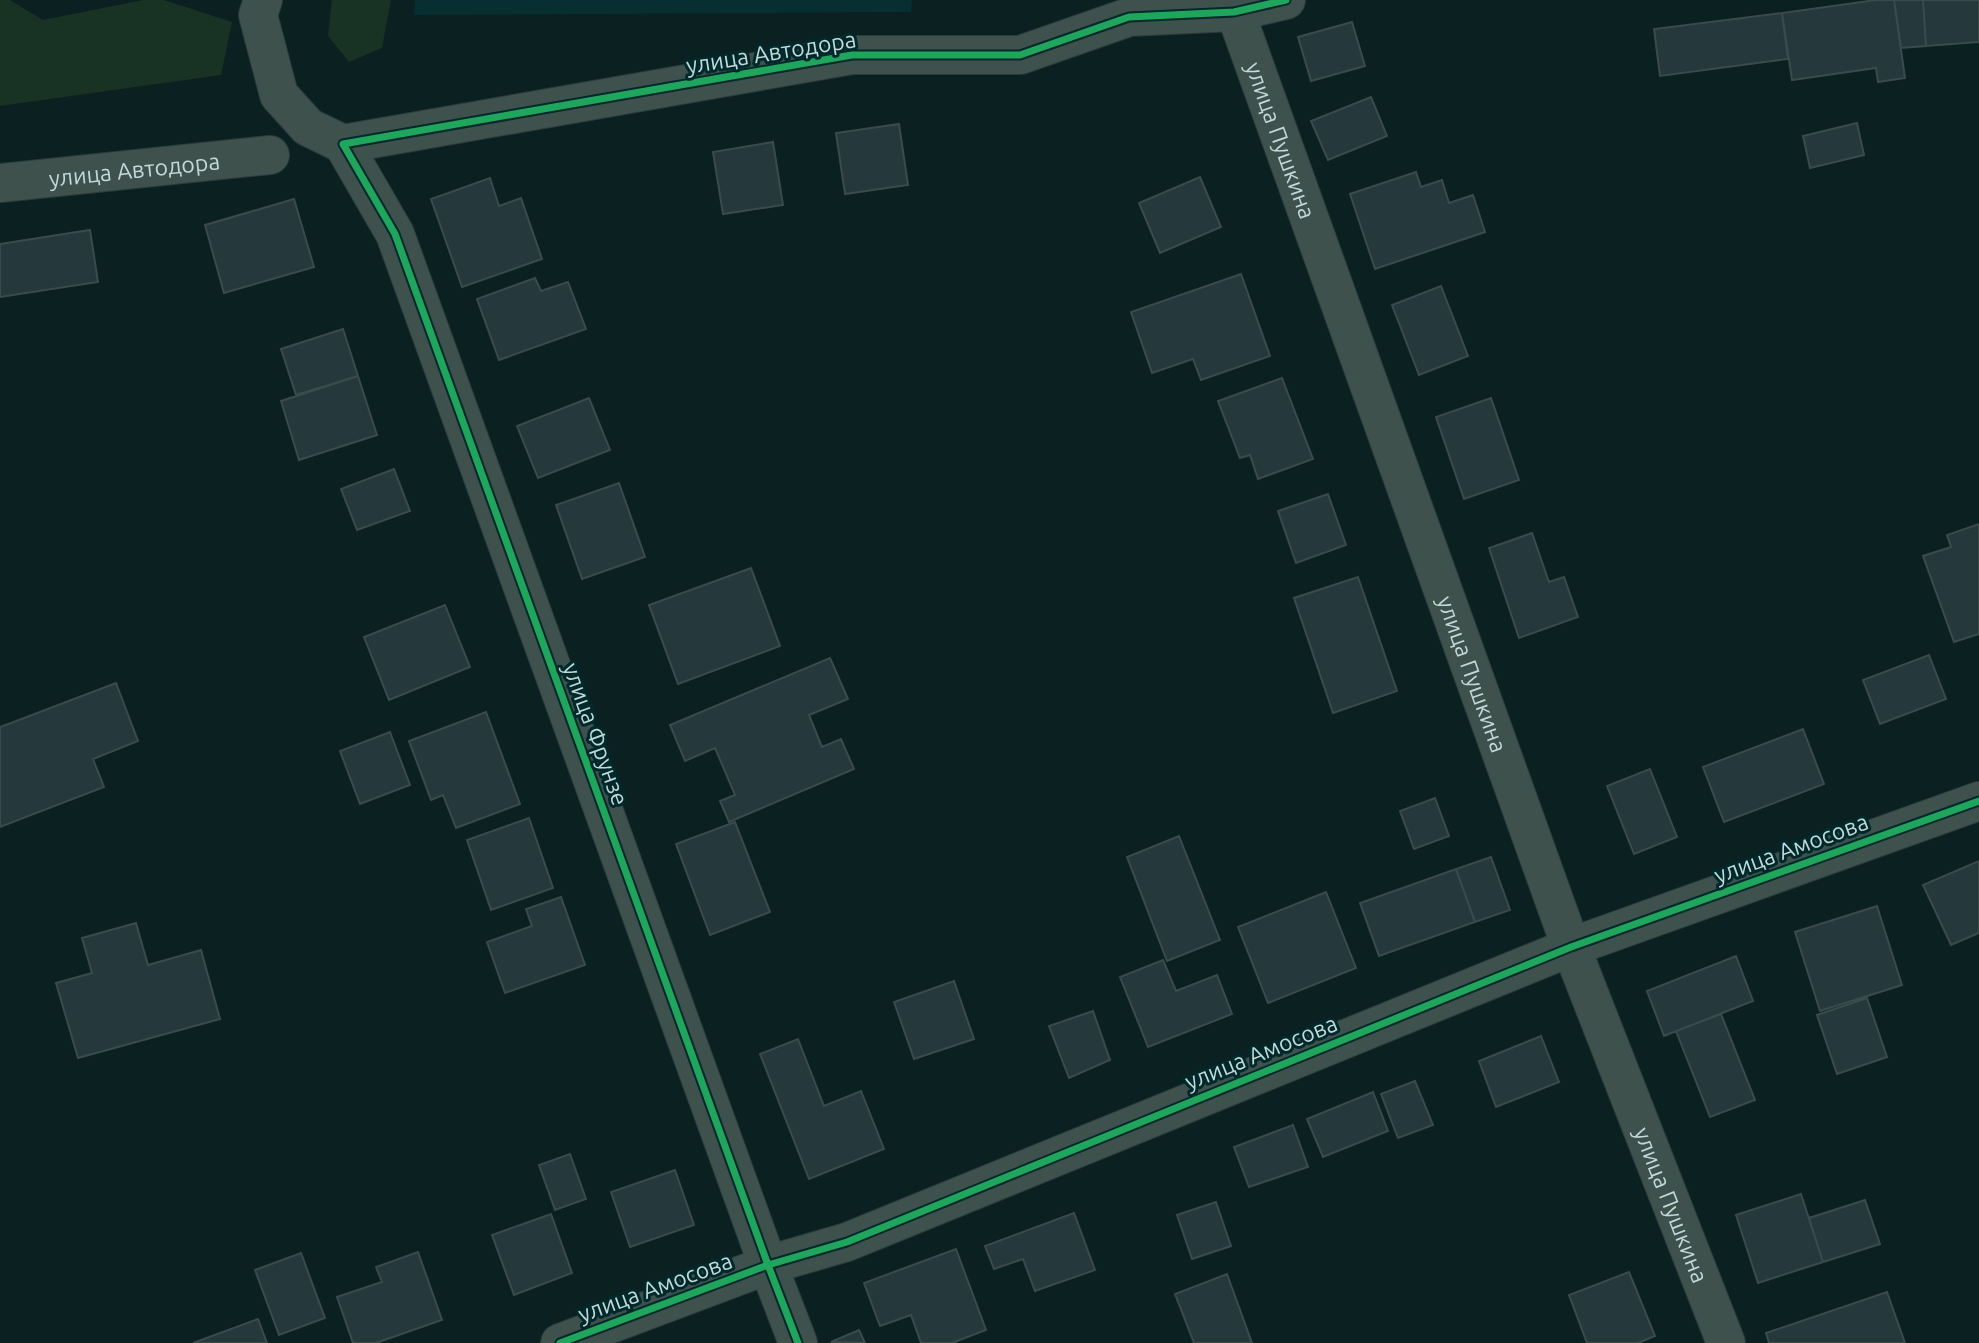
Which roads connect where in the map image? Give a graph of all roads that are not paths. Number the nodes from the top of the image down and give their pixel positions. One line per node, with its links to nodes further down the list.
1 (263, 0): 4 (street)
2 (1286, 0): 3 (street, улица Автодора)
3 (1233, 6): 4 (street, улица Автодора); 8 (street, улица Пушкина)
4 (343, 144): 9 (street, улица Фрунзе)
5 (270, 155): 6 (street, улица Автодора)
6 (0, 183)
7 (1979, 801): 8 (street, улица Амосова)
8 (1571, 947): 9 (street, улица Амосова); 12 (street, улица Пушкина)
9 (768, 1265): 10 (street, улица Амосова); 11 (street, улица Фрунзе)
10 (560, 1343)
11 (798, 1343)
12 (1726, 1343)

